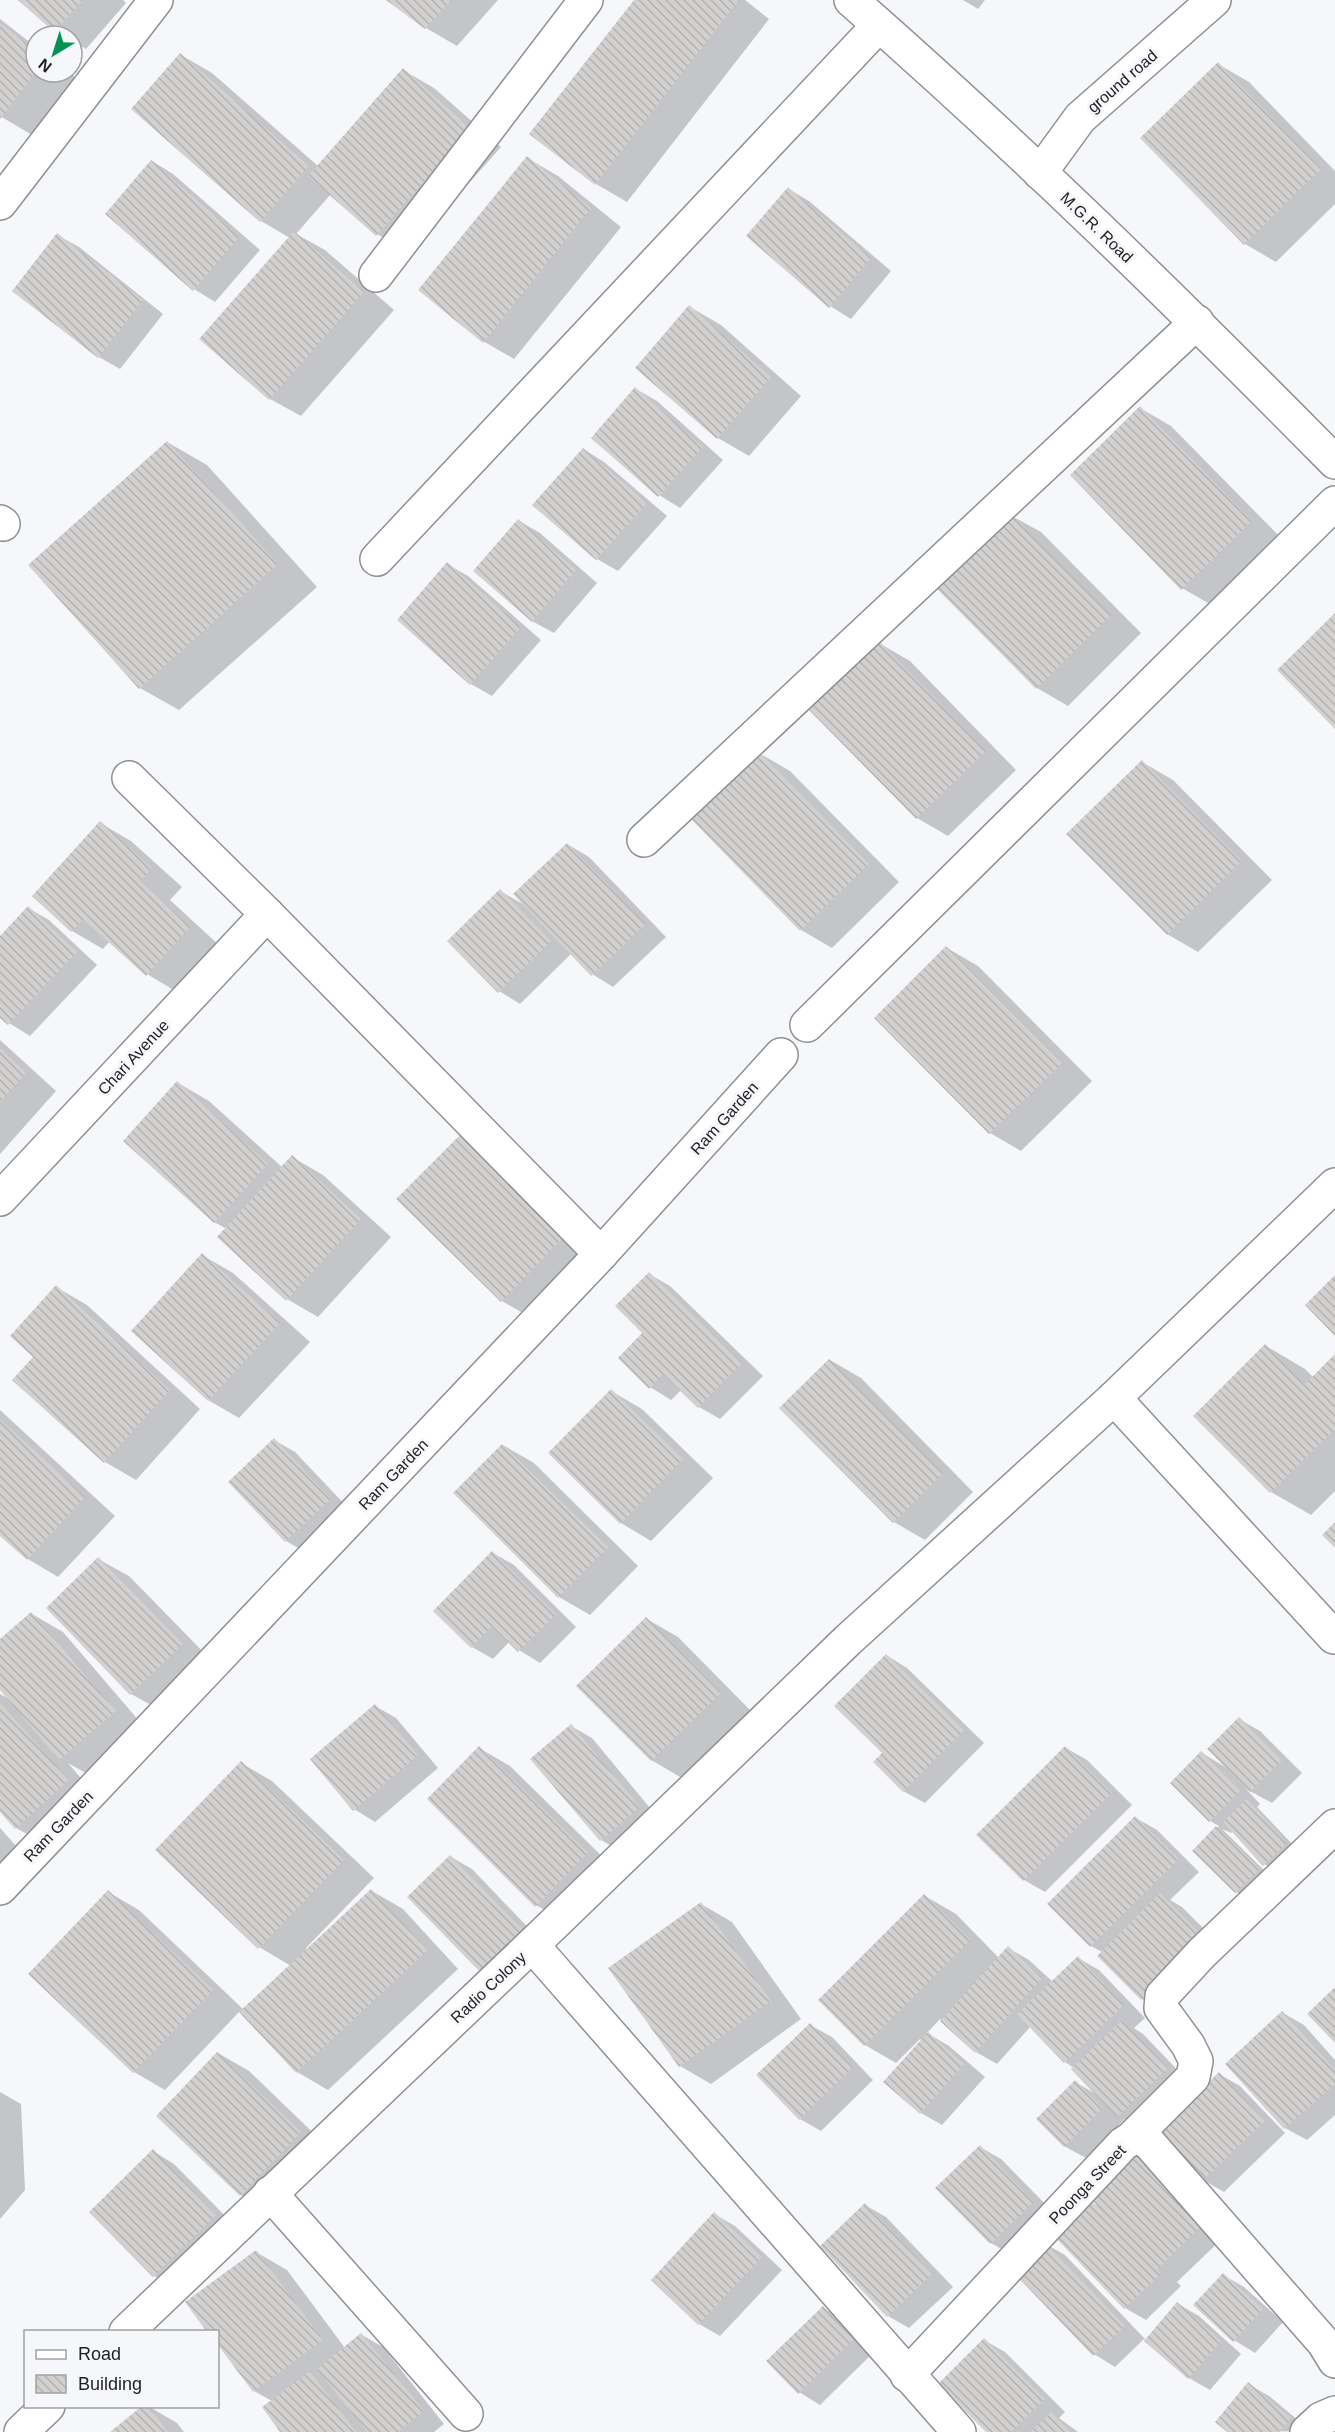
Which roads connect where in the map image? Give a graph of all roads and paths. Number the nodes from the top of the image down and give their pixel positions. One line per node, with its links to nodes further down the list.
1 (156, 0): 7 (street)
2 (586, 0): 8 (street)
3 (851, 0): 5 (street, M.G.R. Road)
4 (1214, 0): 6 (street, ground road)
5 (879, 25): 6 (street, M.G.R. Road); 12 (street)
6 (1041, 173): 9 (street, M.G.R. Road)
7 (0, 203)
8 (376, 274)
9 (1197, 322): 10 (street, M.G.R. Road); 14 (street)
10 (1335, 462)
11 (1335, 503): 16 (street)
12 (377, 559)
13 (129, 778): 15 (street)
14 (644, 840)
15 (267, 914): 19 (street, Chari Avenue); 20 (street)
16 (807, 1025)
17 (781, 1055): 20 (street, Ram Garden)
18 (1335, 1185): 21 (street, Radio Colony)
19 (0, 1199)
20 (601, 1254): 24 (street, Ram Garden)
21 (1114, 1398): 22 (street); 25 (street, Radio Colony)
22 (1334, 1637)
23 (1335, 1826): 26 (street)
24 (0, 1888)
25 (532, 1945): 27 (street, Radio Colony); 30 (street)
26 (1132, 2138): 29 (street, Poonga Street); 30 (street, Poonga Street)
27 (270, 2193): 28 (street, Radio Colony); 33 (street)
28 (127, 2330)
29 (1335, 2361)
30 (907, 2374): 35 (street)
31 (46, 2408): 34 (street)
32 (1335, 2413): 36 (street)
33 (466, 2414)
34 (21, 2432)
35 (959, 2432)
36 (1307, 2432)

